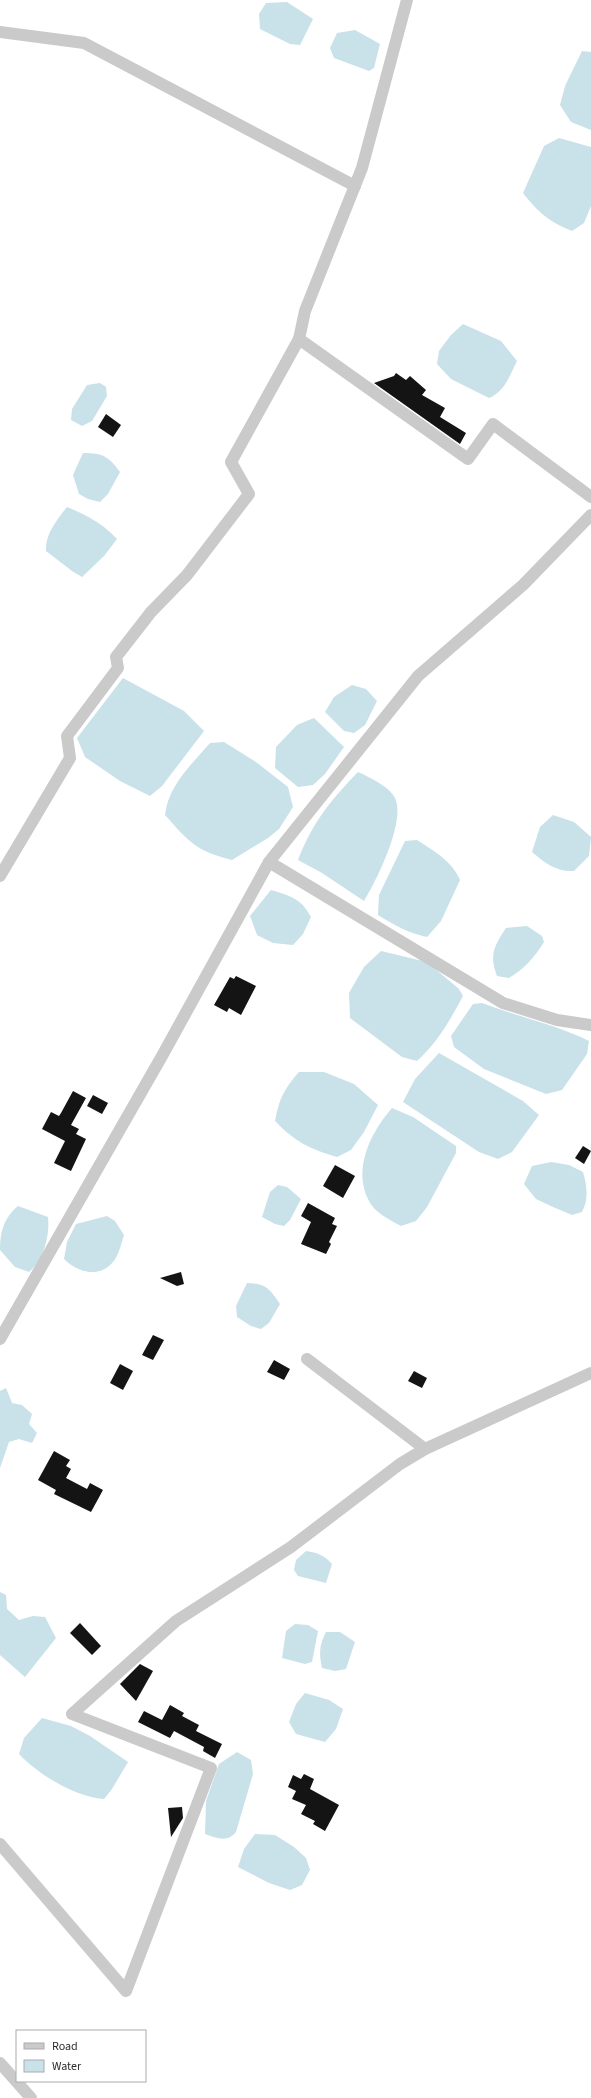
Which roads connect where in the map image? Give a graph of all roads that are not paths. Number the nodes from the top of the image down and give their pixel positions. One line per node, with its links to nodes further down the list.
1 (407, 0): 3 (street)
2 (0, 32): 3 (street)
3 (355, 186): 4 (street)
4 (299, 339): 5 (street); 8 (street)
5 (591, 497)
6 (591, 515): 7 (street)
7 (269, 862): 9 (street); 10 (street)
8 (0, 876)
9 (591, 1025)
10 (0, 1339)
11 (307, 1359): 13 (street)
12 (591, 1374): 13 (street)
13 (425, 1449): 14 (street)
14 (0, 1844)
15 (0, 2063): 16 (street)
16 (16, 2081)
17 (17, 2082): 18 (street)
18 (31, 2098)

